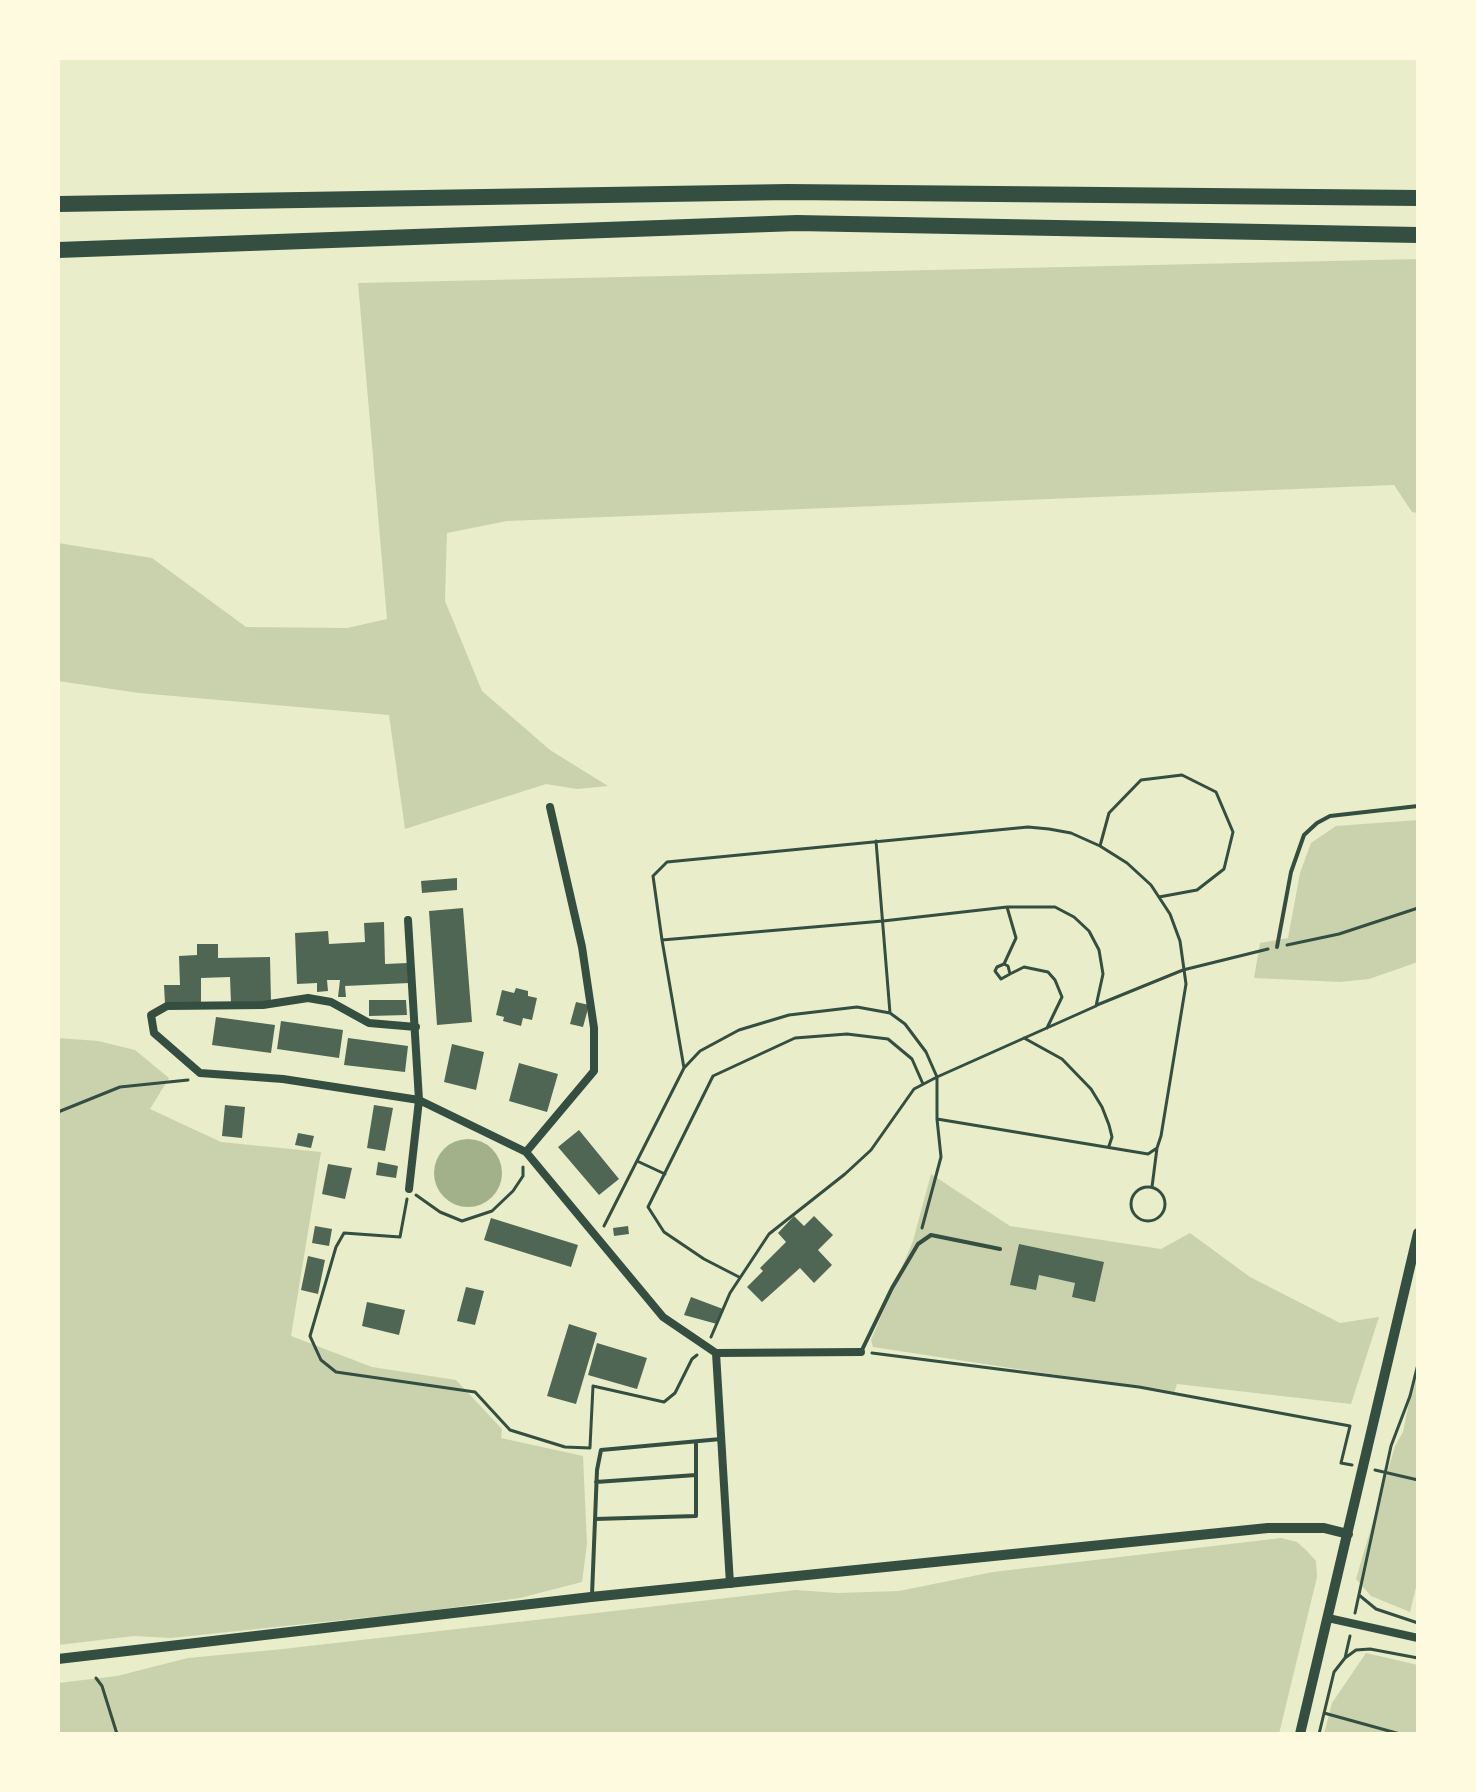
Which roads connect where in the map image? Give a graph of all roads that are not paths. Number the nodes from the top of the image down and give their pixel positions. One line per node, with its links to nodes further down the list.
1 (1418, 198): 2 (highway)
2 (58, 204)
3 (1418, 235): 4 (highway)
4 (58, 250)
5 (1418, 806): 8 (lane)
6 (550, 807): 11 (street)
7 (408, 920): 9 (street)
8 (1277, 947)
9 (416, 1027): 10 (street); 10 (street)
10 (419, 1100): 11 (street); 12 (street)
11 (526, 1152): 15 (street)
12 (409, 1189)
13 (1418, 1233): 22 (street)
14 (1000, 1249): 16 (lane)
15 (711, 1350): 16 (street); 17 (street)
16 (861, 1352)
17 (721, 1439): 18 (lane); 23 (street)
18 (696, 1442): 19 (lane); 20 (lane)
19 (696, 1475): 20 (lane); 21 (lane)
20 (596, 1482): 21 (lane)
21 (595, 1519): 24 (lane)
22 (1348, 1534): 23 (street); 25 (street)
23 (730, 1584): 24 (street)
24 (591, 1597): 27 (street)
25 (1328, 1618): 26 (street); 28 (street)
26 (1418, 1638)
27 (58, 1659)
28 (1300, 1734)

